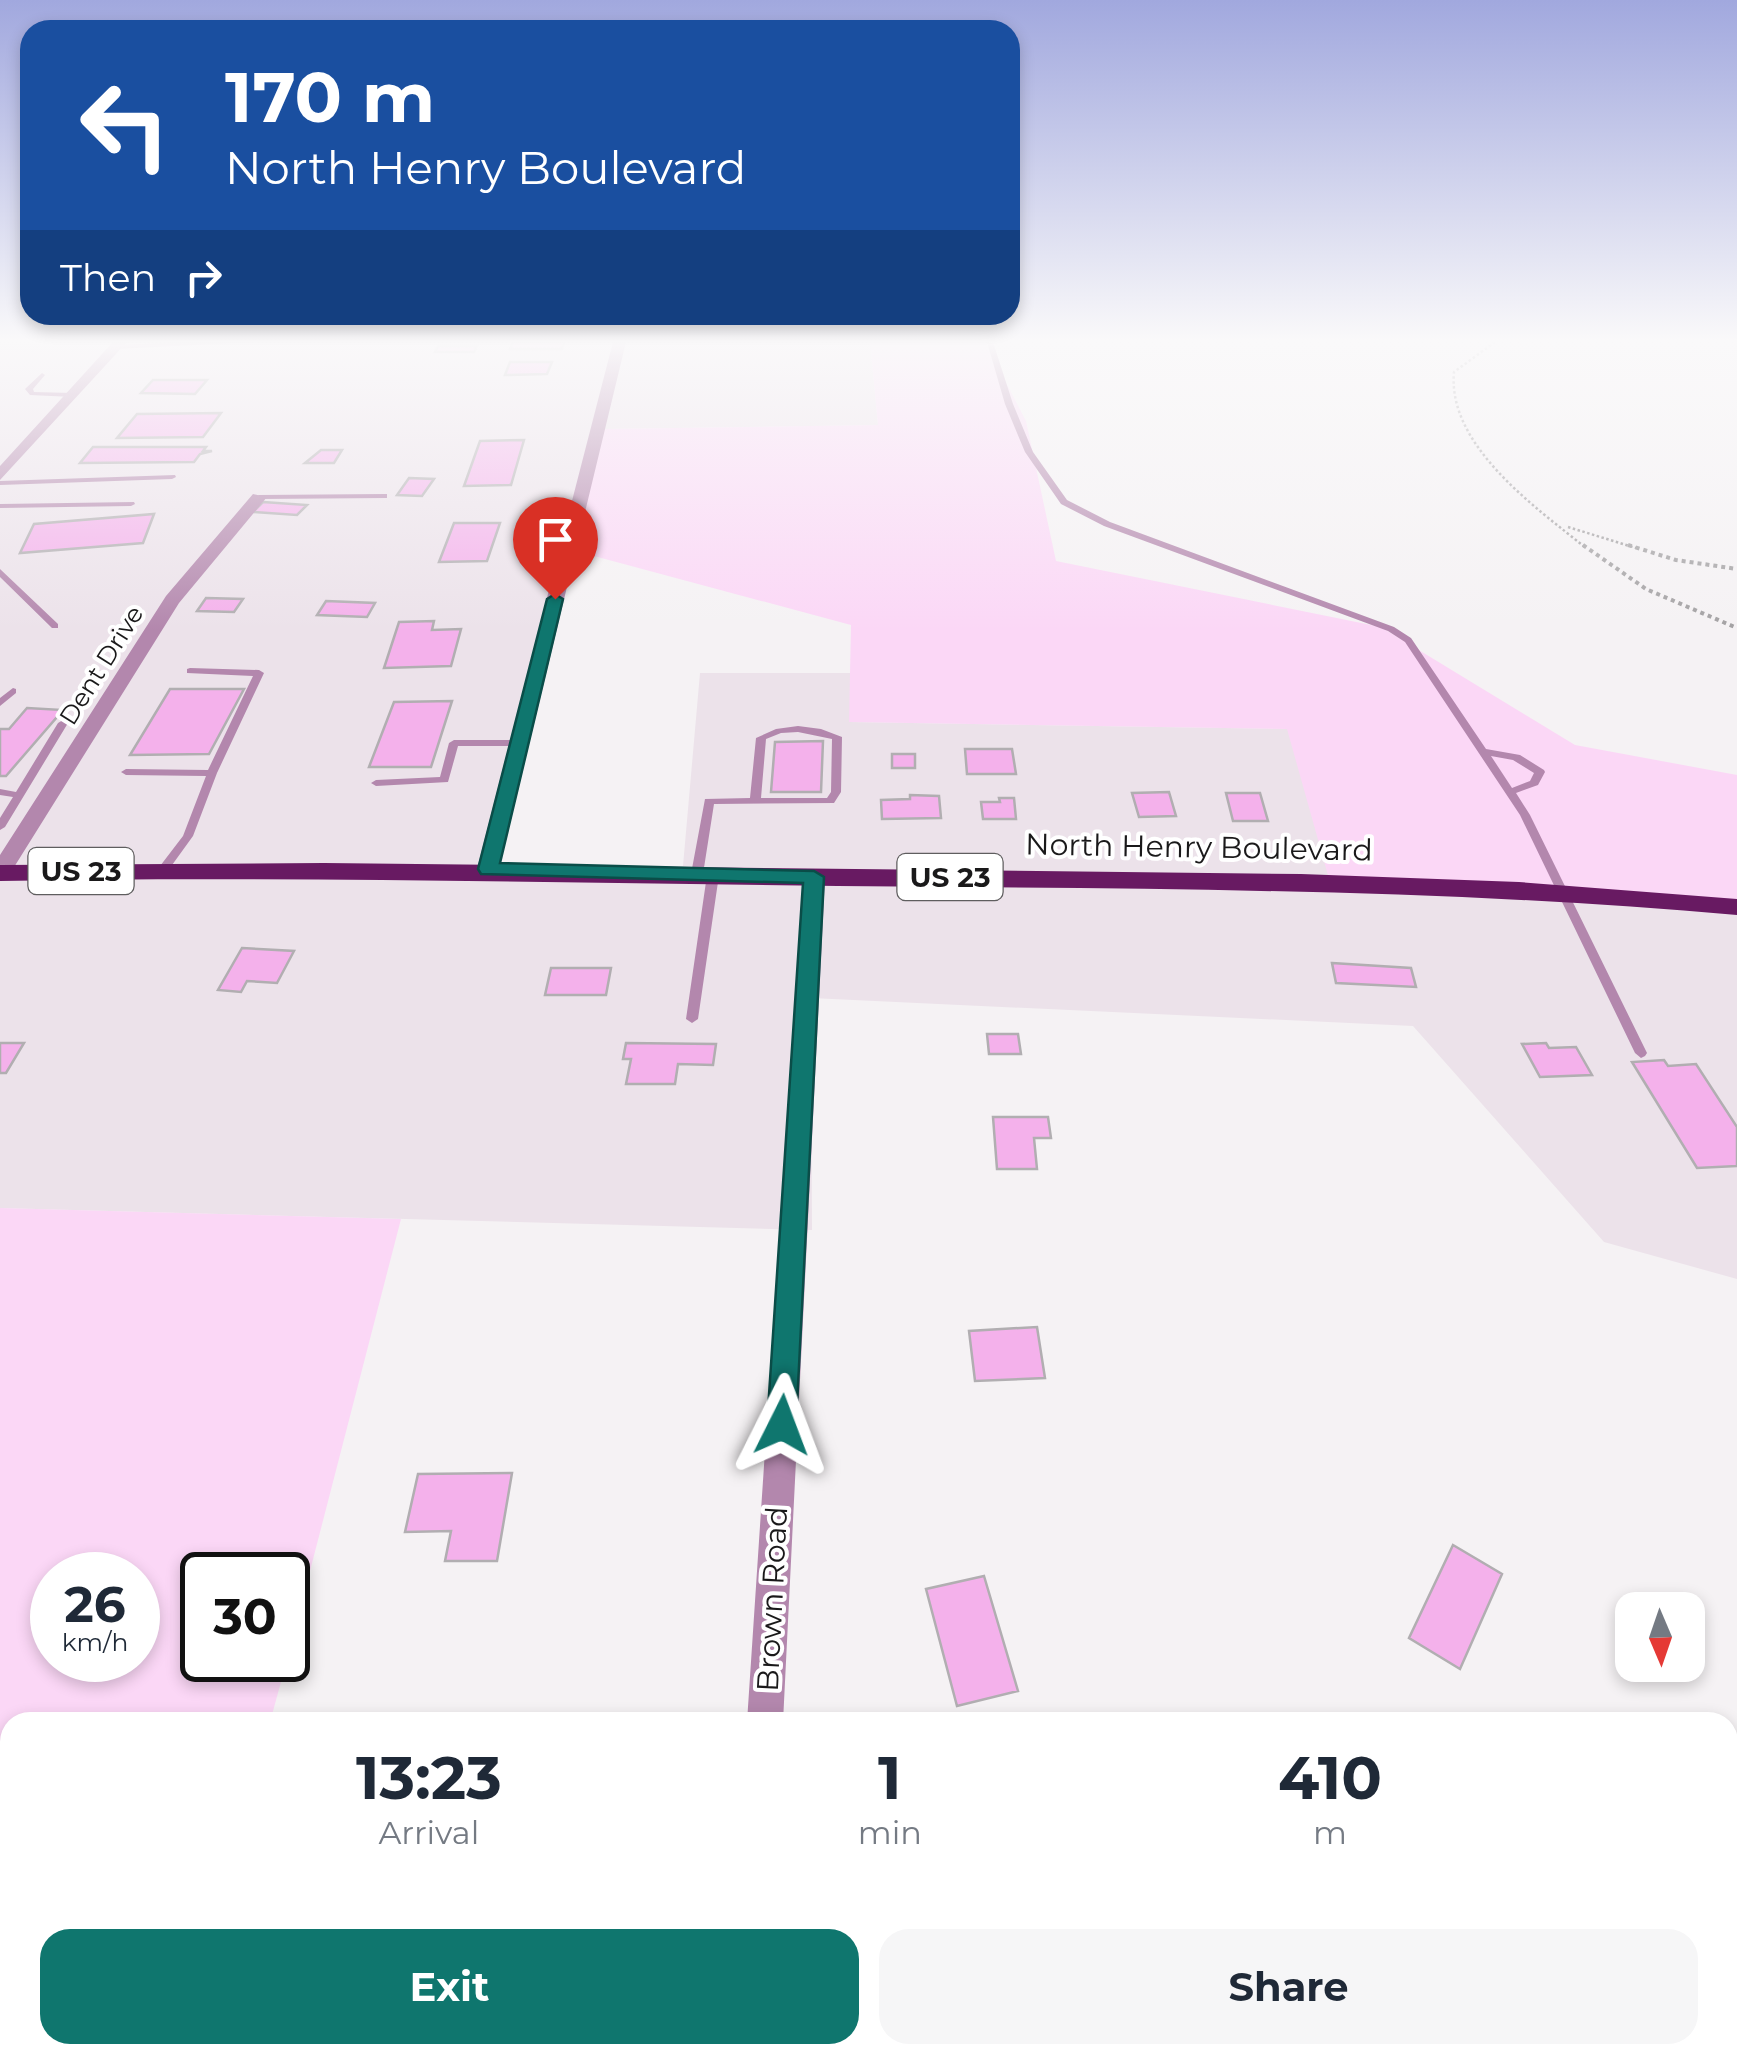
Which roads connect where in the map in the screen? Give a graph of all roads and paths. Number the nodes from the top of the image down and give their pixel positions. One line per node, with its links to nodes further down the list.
1 (32, 438): 5 (street)
2 (596, 438): 21 (street)
3 (1024, 438): 22 (lane)
4 (1473, 438): 12 (path)
5 (3, 468)
6 (172, 476): 7 (lane)
7 (0, 483)
8 (384, 496): 9 (lane)
9 (260, 497): 33 (street, Dent Drive)
10 (131, 504): 11 (lane)
11 (0, 506)
12 (1565, 526): 13 (path); 16 (path)
13 (1737, 570)
14 (0, 572): 15 (lane)
15 (56, 626)
16 (1737, 628)
17 (190, 671): 24 (lane)
18 (12, 691): 19 (lane)
19 (0, 703)
20 (63, 724): 28 (lane)
21 (519, 743): 25 (lane); 31 (street)
22 (1484, 752): 27 (lane); 27 (lane)
23 (126, 772): 24 (lane)
24 (212, 773): 32 (lane)
25 (376, 783)
26 (0, 792): 28 (lane)
27 (1510, 792): 36 (lane)
28 (18, 794): 30 (lane)
29 (755, 801): 29 (lane); 34 (lane)
30 (0, 826)
31 (488, 869): 32 (highway, North Henry Boulevard / US 23); 34 (highway, North Henry Boulevard / US 23)
32 (163, 870): 33 (highway, North Henry Boulevard / US 23)
33 (0, 872)
34 (705, 874): 35 (highway, North Henry Boulevard / US 23); 38 (lane)
35 (814, 877): 36 (highway, North Henry Boulevard / US 23); 40 (street, Brown Road)
36 (1560, 891): 37 (highway, North Henry Boulevard / US 23); 39 (lane)
37 (1737, 907)
38 (692, 1020)
39 (1641, 1054)
40 (766, 1712)

